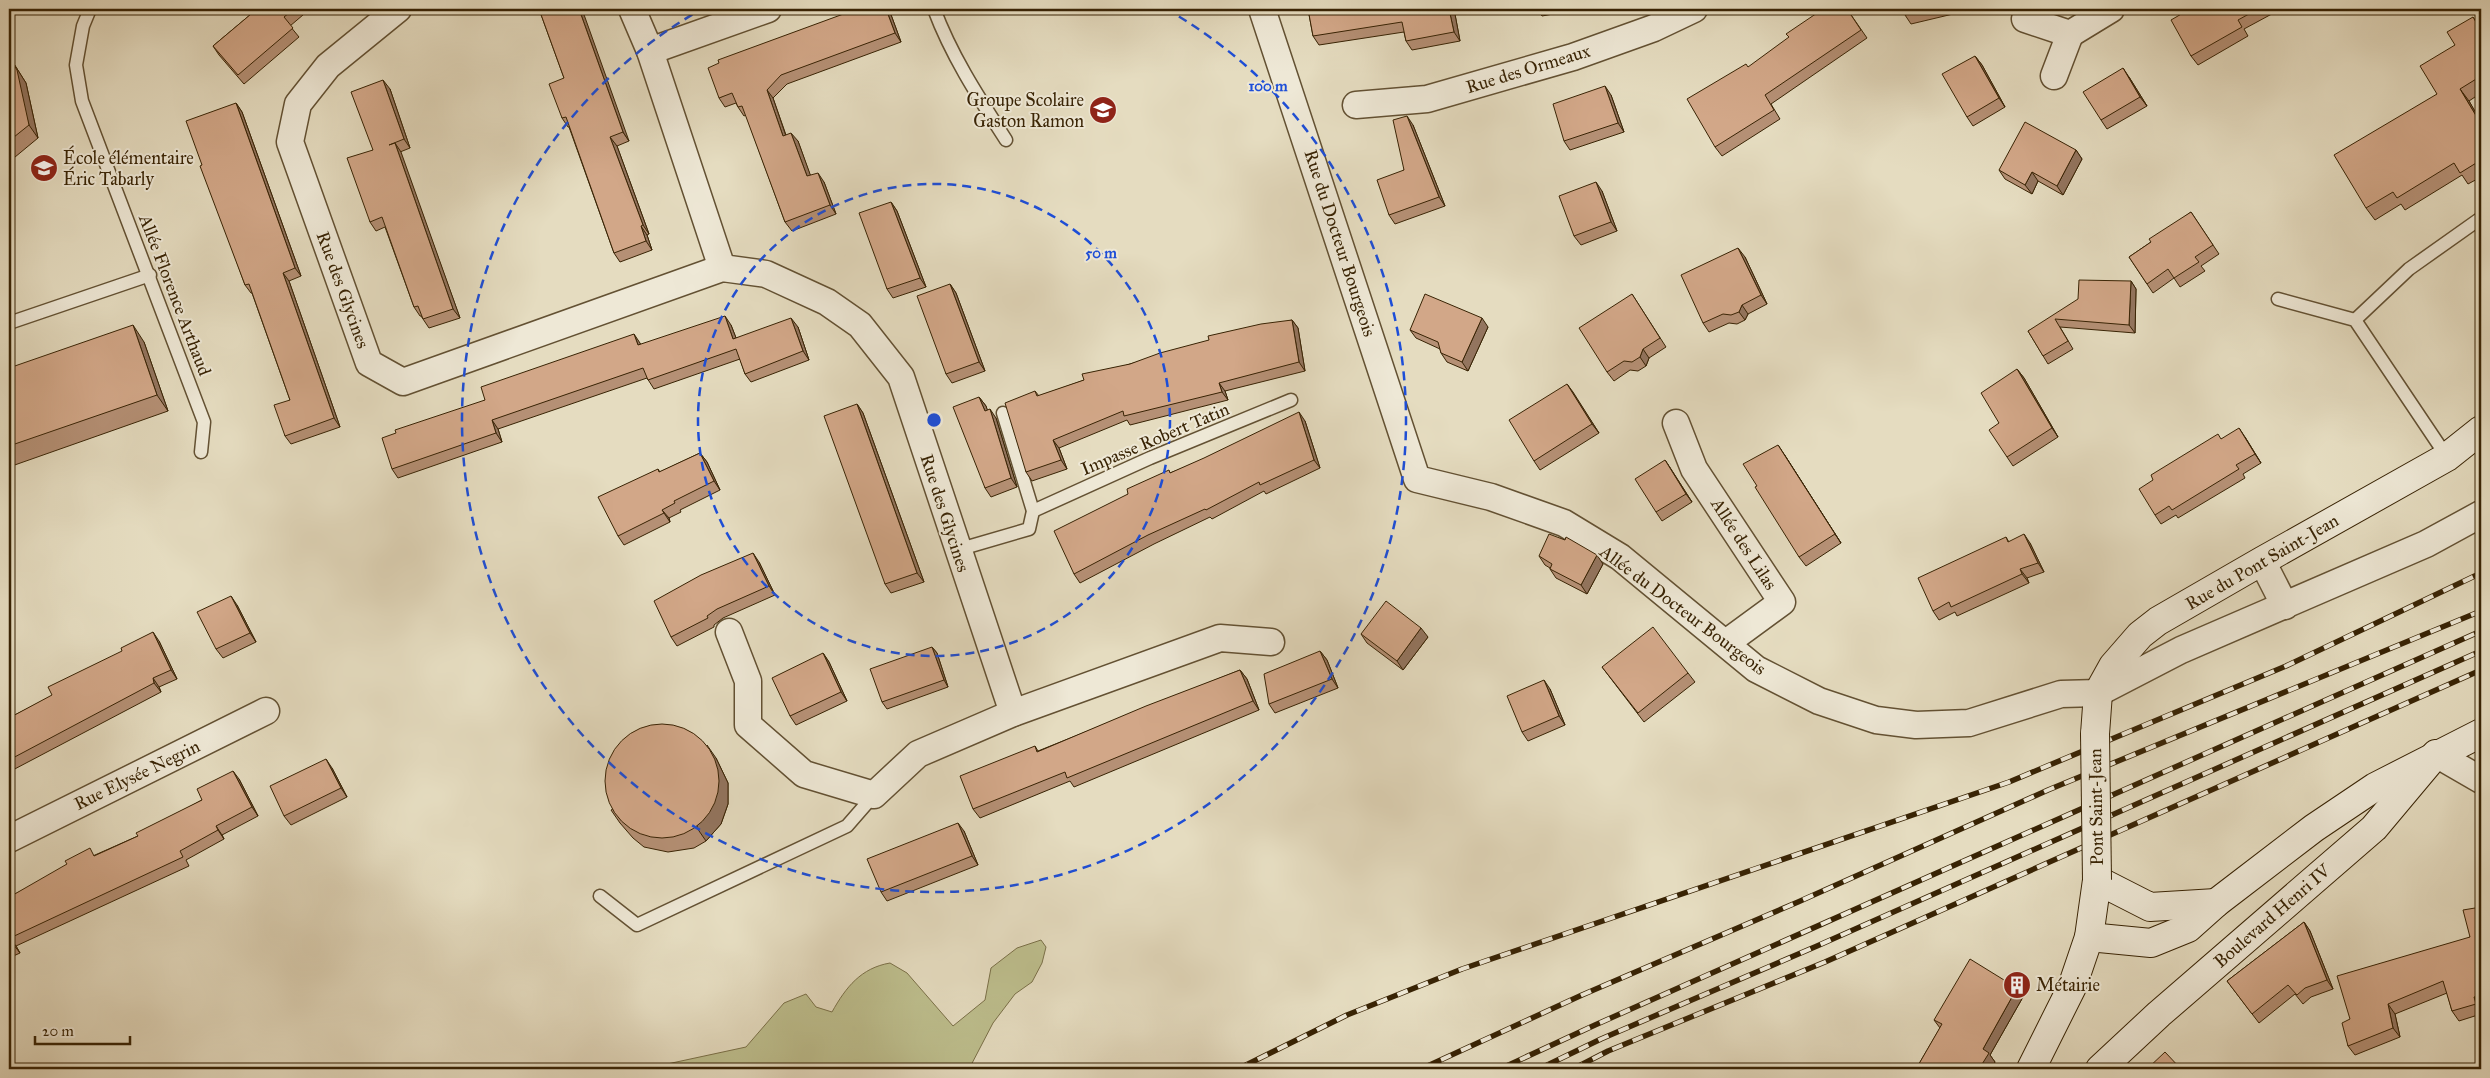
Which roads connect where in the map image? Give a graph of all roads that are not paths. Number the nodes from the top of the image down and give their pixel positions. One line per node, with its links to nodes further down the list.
1 (90, 9): 17 (lane, Allée Florence Arthaud)
2 (398, 9): 16 (street, Rue des Glycines)
3 (632, 9): 11 (street)
4 (768, 9): 11 (street)
5 (934, 9): 14 (lane)
6 (1262, 9): 27 (street, Rue du Docteur Bourgeois)
7 (1694, 9): 13 (street, Rue des Ormeaux)
8 (2111, 9): 10 (street)
9 (2025, 19): 10 (street)
10 (2070, 34): 12 (street)
11 (650, 51): 16 (street)
12 (2054, 76)
13 (1356, 105)
14 (1006, 140)
15 (2481, 218): 19 (lane)
16 (722, 268): 30 (street, Rue des Glycines)
17 (150, 275): 20 (lane); 25 (lane, Allée Florence Arthaud)
18 (2278, 299): 19 (lane)
19 (2355, 320): 26 (lane)
20 (9, 323)
21 (1291, 400): 28 (lane, Impasse Robert Tatin)
22 (1003, 414): 28 (lane)
23 (1676, 423): 35 (street, Allée des Lilas)
24 (2481, 430): 26 (street, Rue du Pont Saint-Jean)
25 (201, 452)
26 (2447, 457): 31 (street, Rue du Pont Saint-Jean)
27 (1417, 479): 35 (street, Allée du Docteur Bourgeois)
28 (1033, 511): 30 (lane)
29 (2481, 514): 32 (street)
30 (957, 550): 38 (street, Rue des Glycines)
31 (2262, 561): 32 (street); 36 (street, Rue du Pont Saint-Jean)
32 (2285, 606): 36 (street)
33 (729, 632): 43 (street)
34 (1271, 642): 38 (street)
35 (1726, 644): 36 (street, Allée du Docteur Bourgeois)
36 (2098, 693): 40 (street, Rue du Pont Saint-Jean)
37 (266, 711): 44 (street, Rue Elysée Negrin)
38 (1013, 713): 43 (street)
39 (2481, 732): 41 (street, Boulevard Henri IV)
40 (2095, 734): 45 (street, Pont Saint-Jean, bridge)
41 (2436, 754): 42 (street); 47 (street, Boulevard Henri IV); 50 (street, Boulevard Henri IV)
42 (2481, 780)
43 (874, 795): 46 (lane)
44 (9, 839)
45 (2097, 880): 47 (street); 48 (street, Pont Saint-Jean)
46 (600, 896)
47 (2216, 903): 48 (street, Boulevard Henri IV)
48 (2089, 936): 49 (street, Pont Saint-Jean)
49 (2031, 1069)
50 (2100, 1069)

